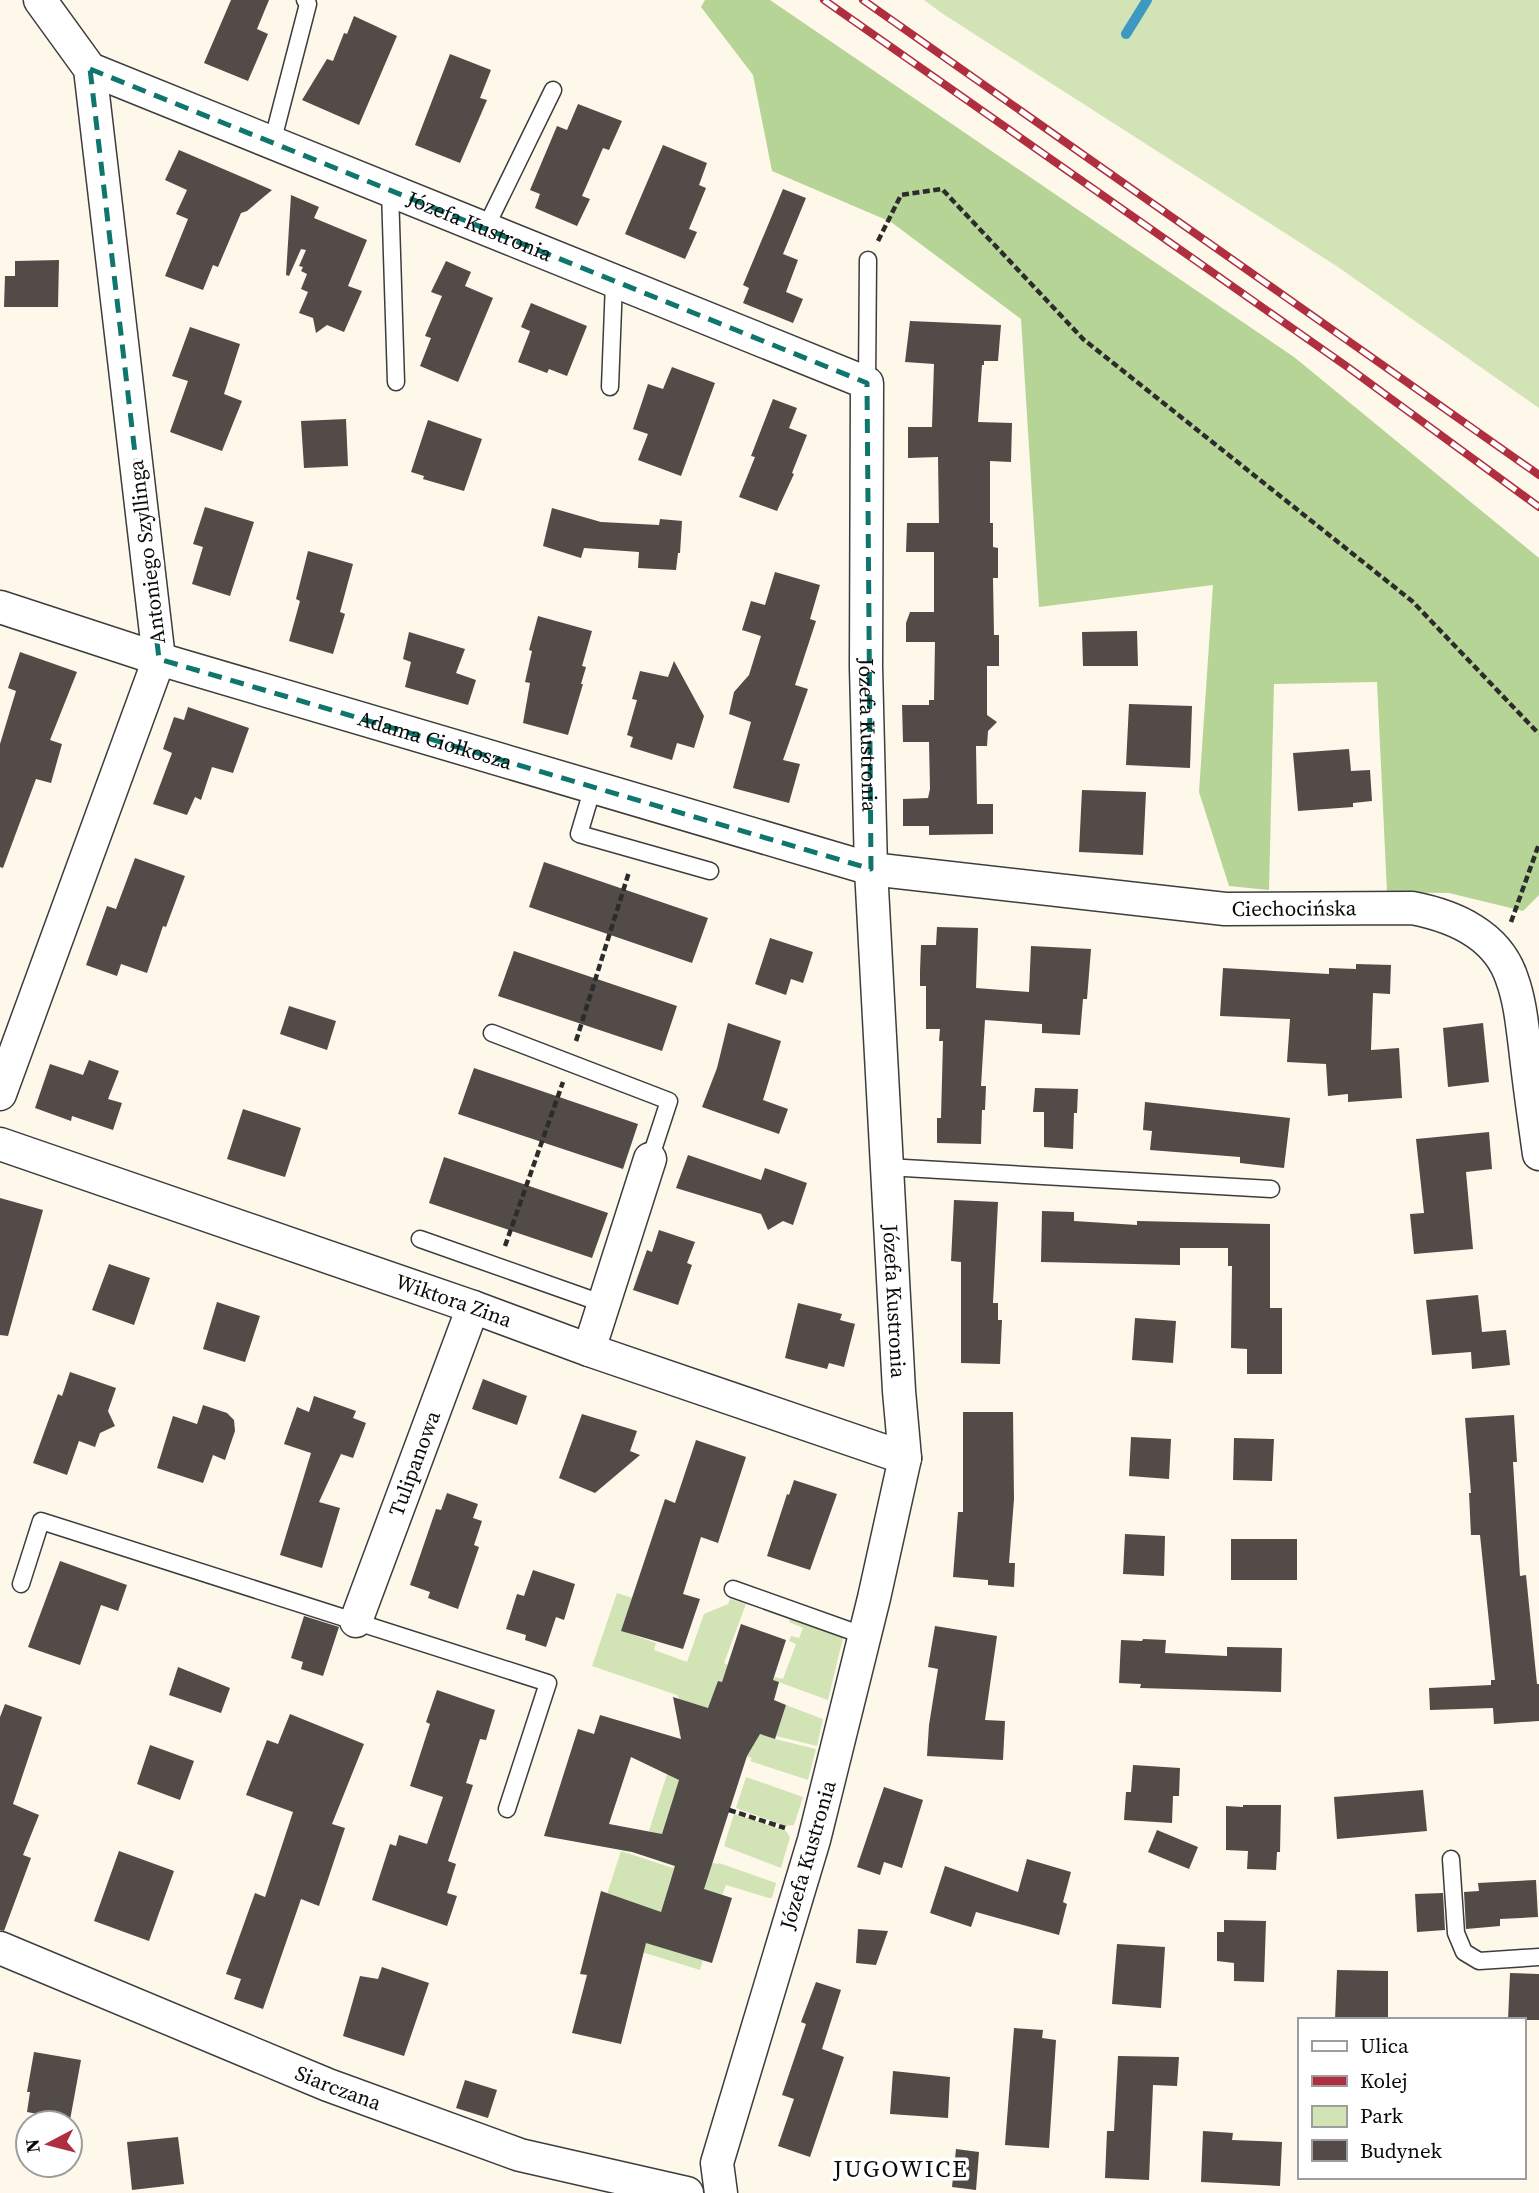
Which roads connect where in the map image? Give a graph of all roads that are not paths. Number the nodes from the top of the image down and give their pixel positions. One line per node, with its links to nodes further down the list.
1 (40, 0): 3 (street, Antoniego Szyllinga)
2 (304, 0): 5 (lane)
3 (90, 69): 5 (street, Józefa Kustronia); 14 (street, Antoniego Szyllinga)
4 (553, 90): 7 (lane)
5 (272, 143): 6 (street, Józefa Kustronia)
6 (390, 191): 7 (street, Józefa Kustronia); 10 (lane)
7 (485, 229): 9 (street, Józefa Kustronia)
8 (869, 260): 11 (lane, Józefa Kustronia)
9 (614, 282): 11 (street, Józefa Kustronia); 12 (lane)
10 (396, 382)
11 (867, 383): 16 (street, Józefa Kustronia)
12 (610, 387)
13 (0, 607): 14 (street, Adama Ciołkosza)
14 (159, 659): 15 (street, Adama Ciołkosza); 19 (street, Antoniego Szyllinga)
15 (593, 787): 16 (street, Adama Ciołkosza); 17 (lane)
16 (871, 869): 21 (street, Ciechocińska); 23 (street, Józefa Kustronia)
17 (710, 872)
18 (492, 1033): 22 (lane)
19 (0, 1094)
20 (0, 1144): 27 (street, Wiktora Zina)
21 (1539, 1154)
22 (650, 1159): 26 (street)
23 (887, 1167): 24 (lane); 29 (street, Józefa Kustronia)
24 (1271, 1189)
25 (420, 1238): 26 (lane)
26 (604, 1304): 28 (street)
27 (473, 1307): 28 (street, Wiktora Zina); 32 (street, Tulipanowa)
28 (589, 1350): 29 (street, Wiktora Zina)
29 (905, 1458): 33 (street, Józefa Kustronia)
30 (21, 1584): 32 (lane)
31 (733, 1589): 33 (lane)
32 (356, 1621): 34 (lane)
33 (865, 1636): 39 (street, Józefa Kustronia)
34 (508, 1809)
35 (1451, 1859): 37 (lane)
36 (0, 1948): 38 (street, Siarczana)
37 (1539, 1957)
38 (687, 2193)
39 (721, 2193)

